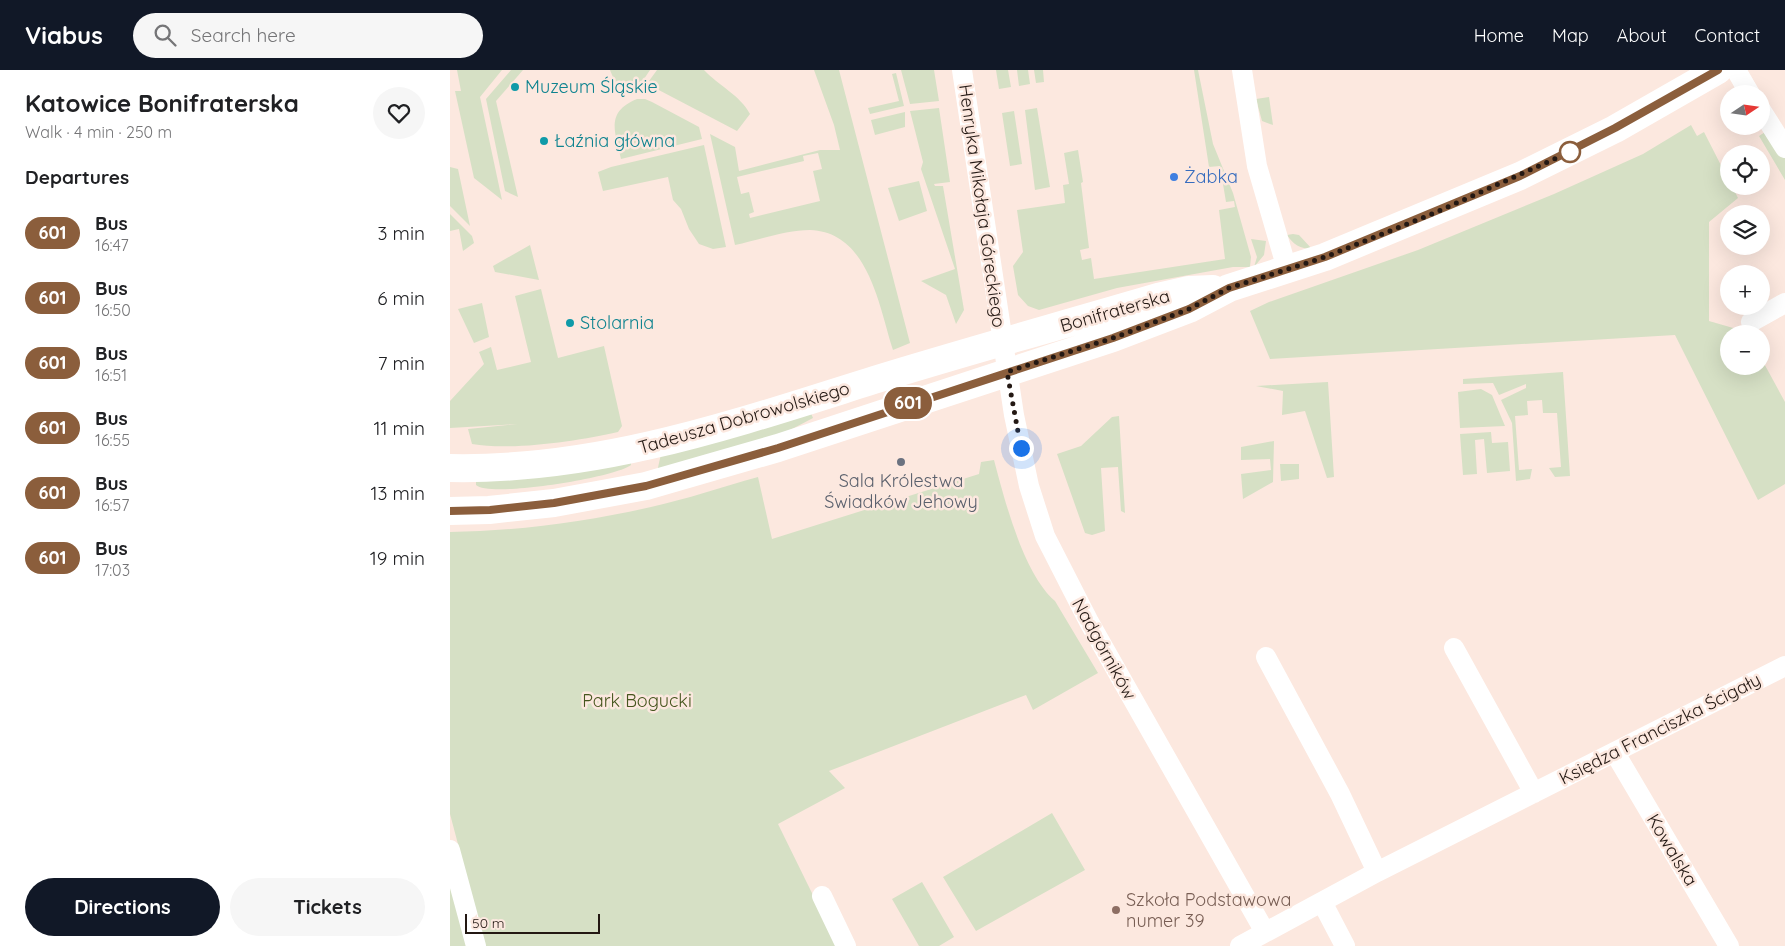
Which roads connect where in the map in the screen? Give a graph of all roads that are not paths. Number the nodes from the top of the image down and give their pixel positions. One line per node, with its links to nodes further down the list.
1 (962, 70): 12 (street, Henryka Mikołaja Góreckiego)
2 (1242, 70): 8 (street)
3 (1718, 70): 8 (street, Bonifraterska)
4 (1736, 70): 5 (street)
5 (1745, 85)
6 (1770, 122): 7 (street)
7 (1783, 139)
8 (1287, 269): 9 (street, Bonifraterska)
9 (1229, 288): 12 (street, Bonifraterska); 13 (street, Bonifraterska)
10 (1785, 303): 11 (street)
11 (1751, 322)
12 (1002, 343): 13 (street, Nadgórników); 14 (street, Tadeusza Dobrowolskiego)
13 (1007, 372): 15 (street, Tadeusza Dobrowolskiego); 25 (street, Nadgórników)
14 (450, 468)
15 (450, 511)
16 (1454, 648): 20 (street)
17 (1266, 657): 22 (street)
18 (1785, 666): 19 (street, Księdza Franciszka Ścigały)
19 (1615, 753): 20 (street, Księdza Franciszka Ścigały); 30 (street, Kowalska)
20 (1534, 793): 22 (street, Księdza Franciszka Ścigały)
21 (450, 850): 26 (street)
22 (1377, 872): 24 (street, Księdza Franciszka Ścigały)
23 (822, 896): 27 (street)
24 (1322, 902): 25 (street, Księdza Franciszka Ścigały); 29 (street)
25 (1264, 932): 28 (street, Księdza Franciszka Ścigały)
26 (476, 946)
27 (846, 946)
28 (1240, 946)
29 (1345, 946)
30 (1729, 946)

